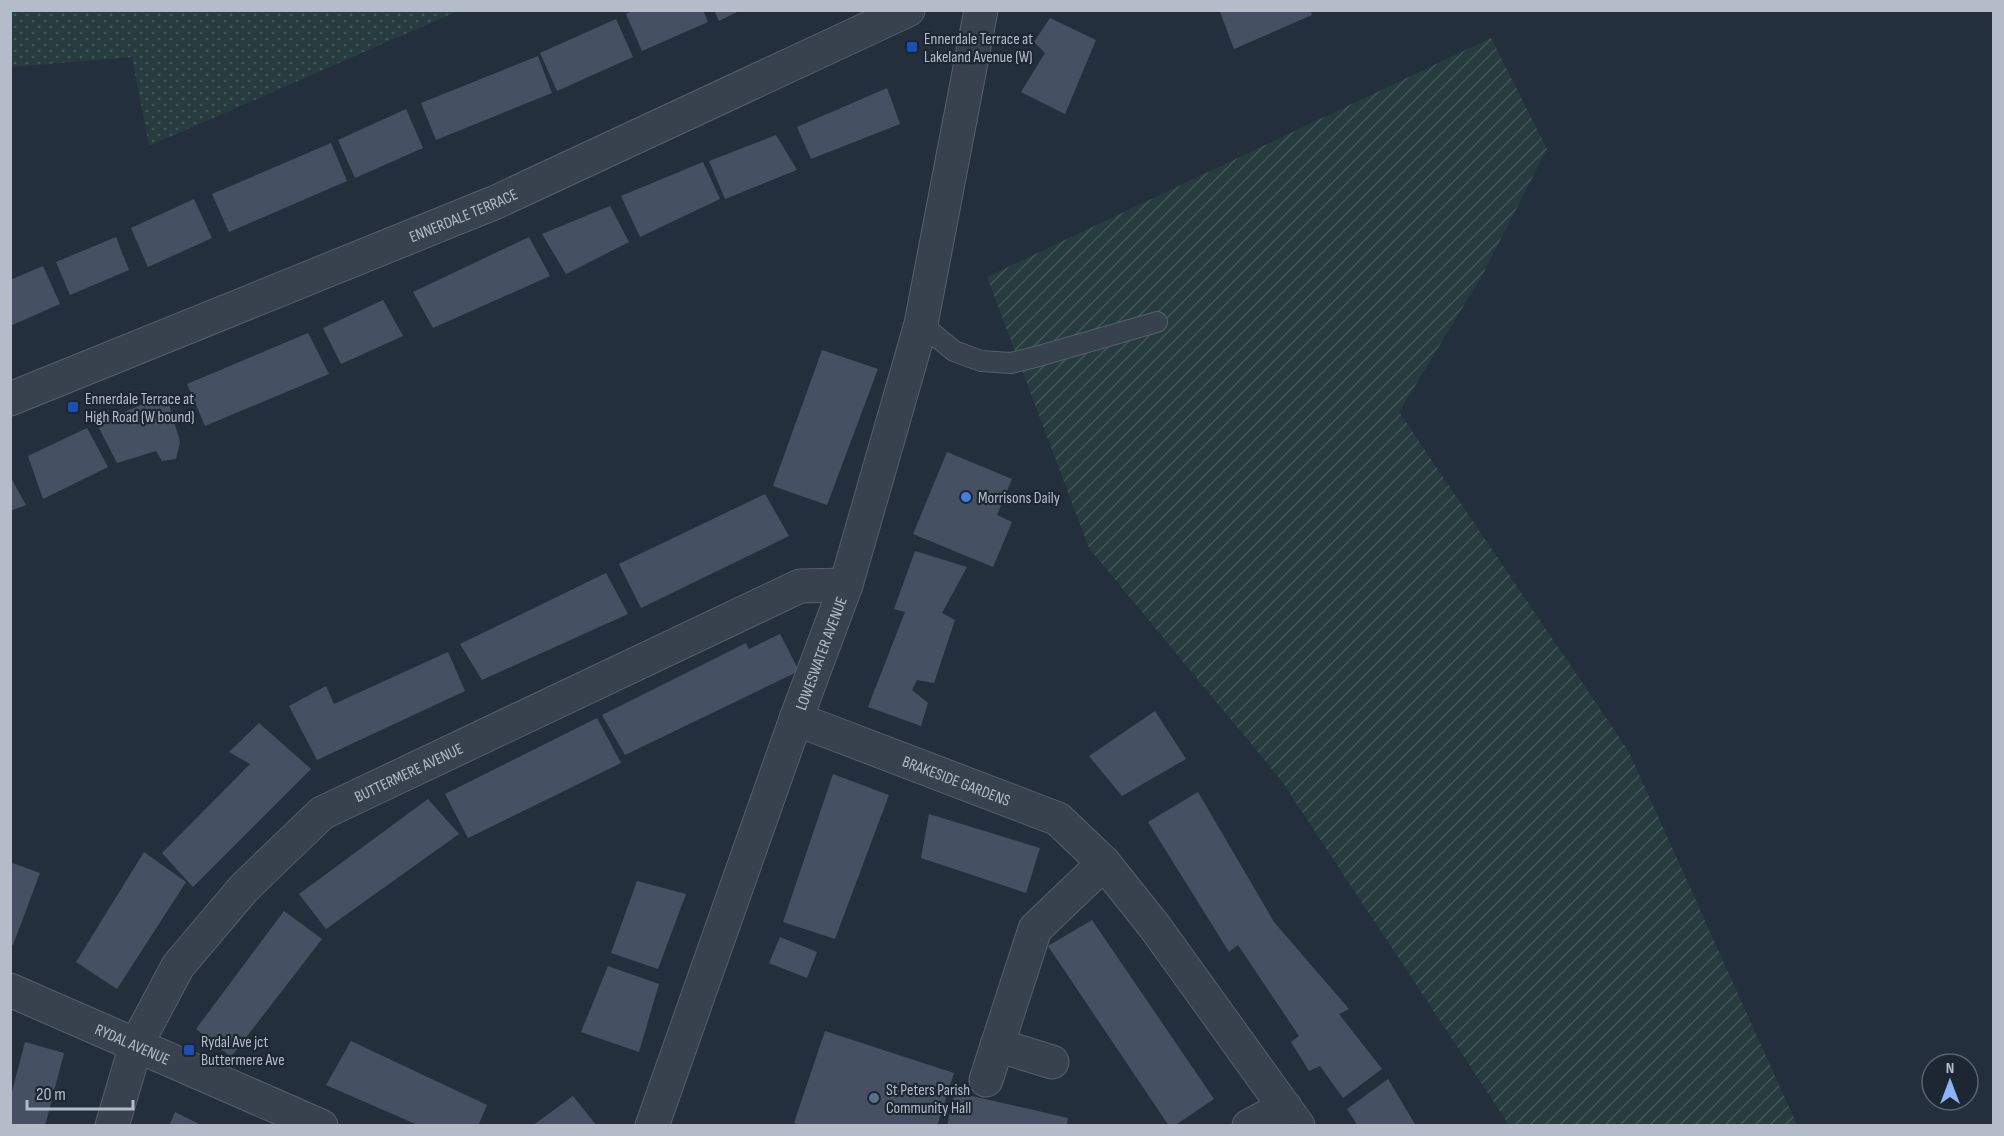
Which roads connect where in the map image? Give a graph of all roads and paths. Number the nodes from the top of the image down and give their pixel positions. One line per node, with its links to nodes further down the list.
1 (908, 10): 5 (street, ENNERDALE TERRACE)
2 (981, 10): 4 (street, LOWESWATER AVENUE)
3 (1157, 322): 4 (lane)
4 (921, 324): 6 (street, LOWESWATER AVENUE)
5 (10, 399)
6 (846, 585): 7 (street, LOWESWATER AVENUE); 10 (street, BUTTERMERE AVENUE)
7 (796, 719): 8 (street, BRAKESIDE GARDENS); 17 (street, LOWESWATER AVENUE)
8 (1104, 863): 11 (street); 14 (street, BRAKESIDE GARDENS)
9 (10, 990): 10 (street, RYDAL AVENUE)
10 (136, 1045): 15 (street, BUTTERMERE AVENUE); 16 (street, RYDAL AVENUE)
11 (997, 1045): 12 (street); 13 (street)
12 (1052, 1062)
13 (986, 1080)
14 (1292, 1116): 18 (street)
15 (112, 1125)
16 (321, 1125)
17 (652, 1125)
18 (1249, 1125)

